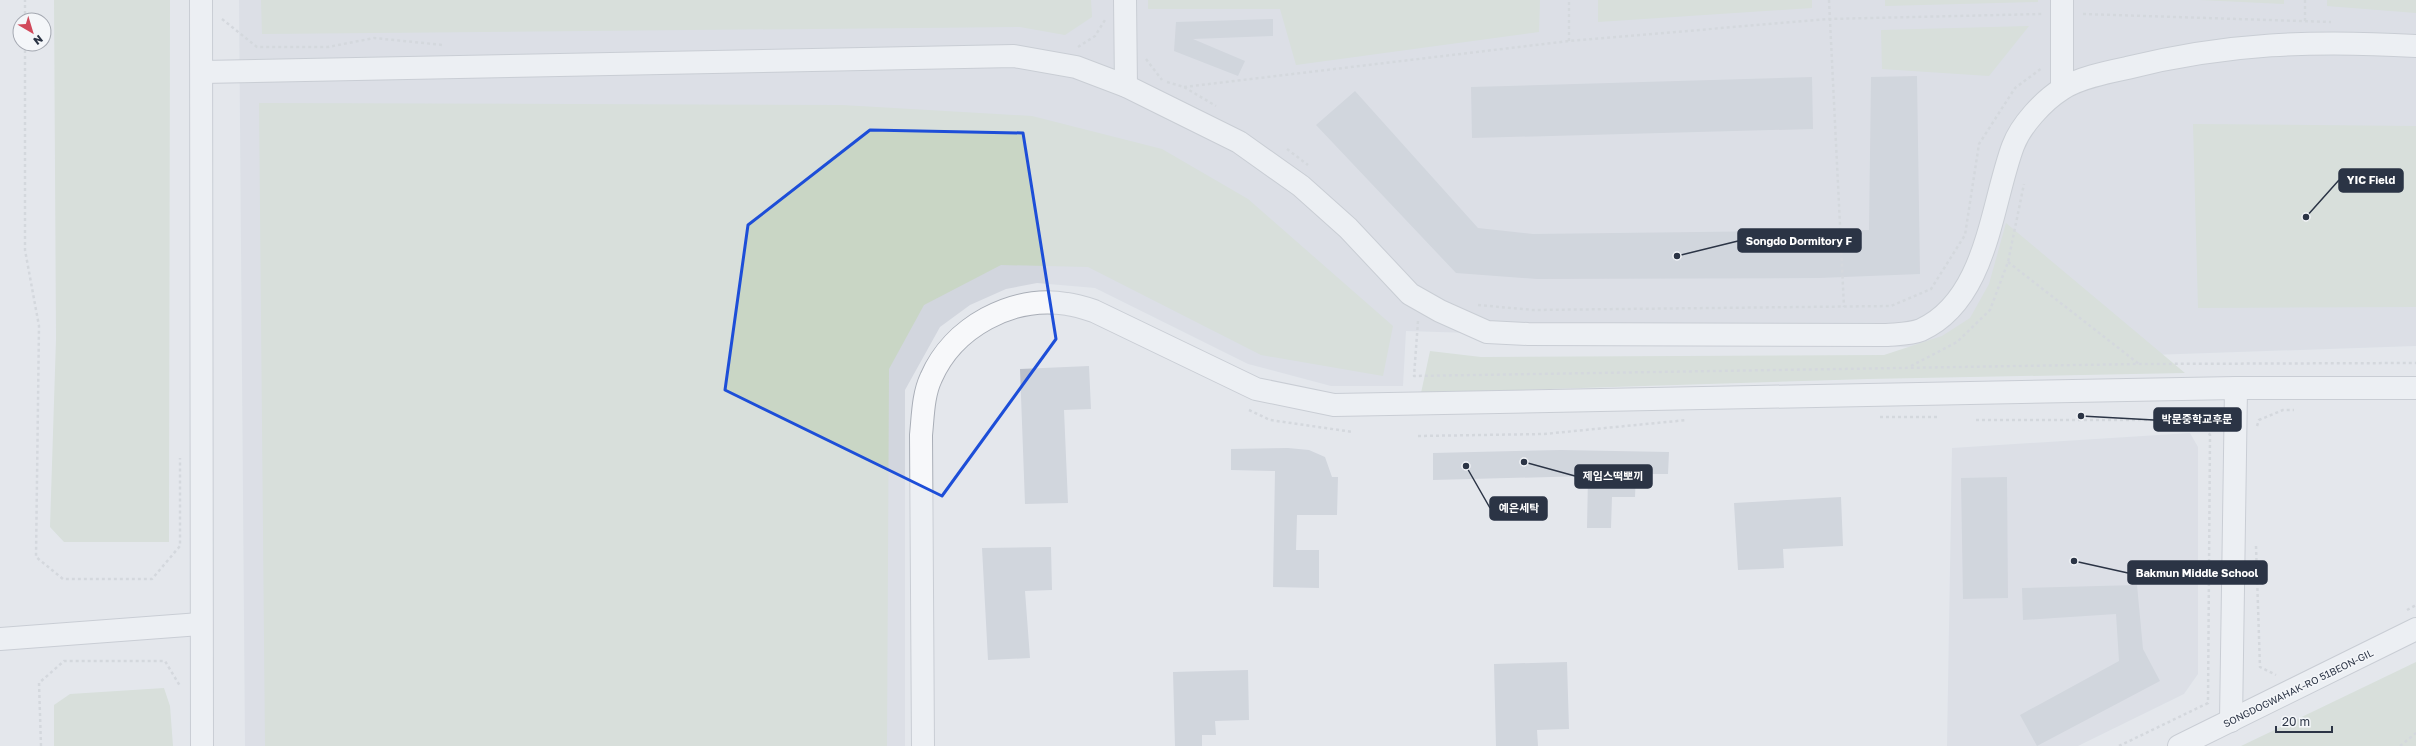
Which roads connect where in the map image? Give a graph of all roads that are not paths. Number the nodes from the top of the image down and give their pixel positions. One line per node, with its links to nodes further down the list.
1 (201, 0): 5 (street)
2 (1125, 0): 6 (street)
3 (2062, 6): 7 (street)
4 (2416, 46): 7 (street)
5 (202, 72): 6 (street); 10 (street)
6 (1126, 86): 7 (street)
7 (2062, 88)
8 (2236, 388): 9 (street); 13 (street); 15 (street)
9 (2416, 388)
10 (200, 624): 12 (street); 14 (street)
11 (2416, 629): 13 (street, SONGDOGWAHAK-RO 51BEON-GIL)
12 (0, 639)
13 (2231, 721): 16 (street, SONGDOGWAHAK-RO 51BEON-GIL)
14 (202, 746)
15 (923, 746)
16 (2179, 746)

